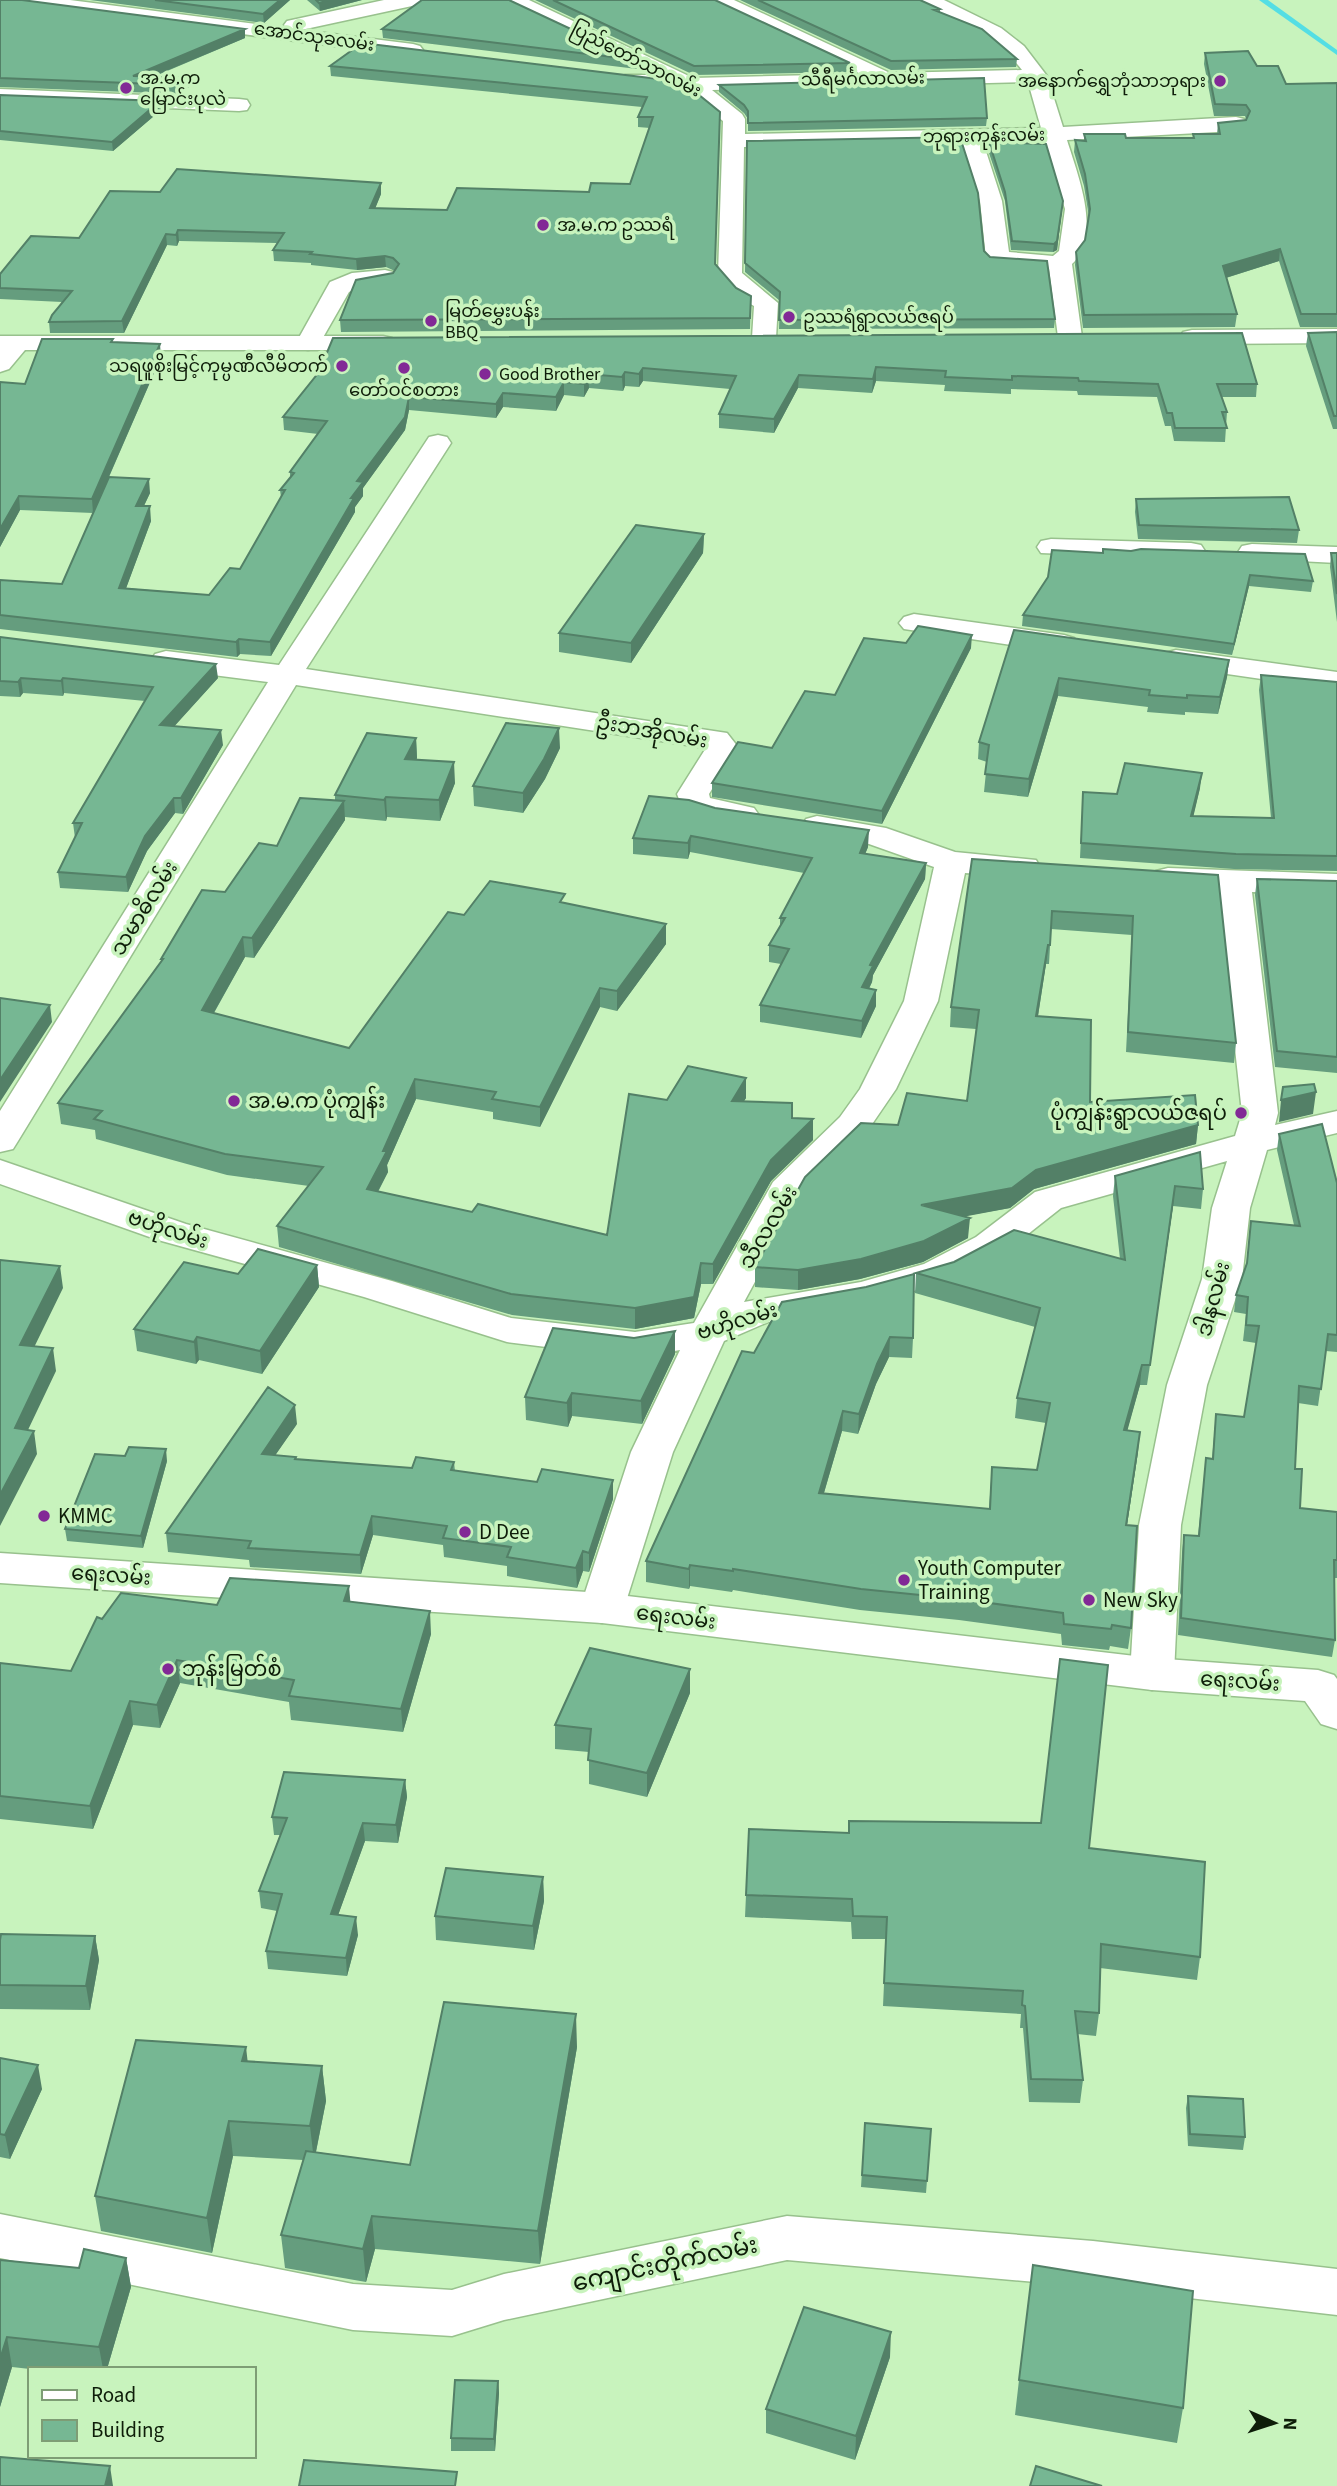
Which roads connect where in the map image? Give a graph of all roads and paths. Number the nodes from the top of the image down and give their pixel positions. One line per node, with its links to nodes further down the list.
1 (23, 0): 8 (street, အောင်သုခလမ်း)
2 (129, 0): 8 (street)
3 (412, 0): 9 (street)
4 (513, 0): 14 (street, ပြည်တော်သာလမ်း)
5 (718, 0): 13 (street)
6 (970, 0): 7 (street)
7 (935, 4): 11 (street)
8 (95, 8): 9 (street, အောင်သုခလမ်း)
9 (266, 31): 10 (street, အောင်သုခလမ်း)
10 (427, 52)
11 (1037, 76): 13 (street, သီရီမင်္ဂလာလမ်း); 18 (street)
12 (614, 77): 14 (street)
13 (888, 78): 14 (street, သီရီမင်္ဂလာလမ်း)
14 (690, 84): 20 (street, ပြည်တော်သာလမ်း)
15 (0, 95): 16 (street)
16 (239, 105)
17 (1236, 124): 18 (street, ဘုရားကုန်းလမ်း)
18 (1054, 134): 19 (street, ဘုရားကုန်းလမ်း); 21 (street)
19 (970, 136): 20 (street, ဘုရားကုန်းလမ်း); 21 (street)
20 (733, 141): 28 (street)
21 (1059, 262): 25 (street)
22 (385, 277): 31 (street)
23 (1337, 336): 27 (street)
24 (1042, 337): 25 (street)
25 (1070, 337): 26 (street)
26 (1097, 337)
27 (1164, 337)
28 (792, 338)
29 (404, 342): 31 (street)
30 (9, 344): 31 (street); 32 (street)
31 (309, 344)
32 (0, 364)
33 (438, 443): 40 (street, သမာဓိလမ်း)
34 (1051, 547): 35 (street)
35 (1337, 555)
36 (914, 623): 37 (street)
37 (1091, 648)
38 (1145, 655): 41 (street)
39 (136, 656): 40 (street)
40 (287, 675): 42 (street, ဦးဘအိုလမ်း); 48 (street, သမာဓိလမ်း)
41 (1337, 681)
42 (951, 862): 43 (street, ဦးဘအိုလမ်း); 51 (street, သီလလမ်း)
43 (1059, 870)
44 (1140, 876): 45 (street)
45 (1234, 882): 46 (street); 49 (street, ဒါနလမ်း)
46 (1337, 884)
47 (1337, 1122): 49 (street, ဗဟိုလမ်း)
48 (0, 1141)
49 (1251, 1144): 51 (street, ဗဟိုလမ်း); 54 (street, ဒါနလမ်း)
50 (0, 1171): 51 (street, ဗဟိုလမ်း)
51 (708, 1333): 53 (street, သီလလမ်း)
52 (0, 1568): 53 (street, ရေးလမ်း)
53 (602, 1608): 54 (street, ရေးလမ်း)
54 (1152, 1674): 55 (street, ရေးလမ်း)
55 (1331, 1695)
56 (0, 2236): 57 (street, ကျောင်းတိုက်လမ်း)
57 (1337, 2292)

